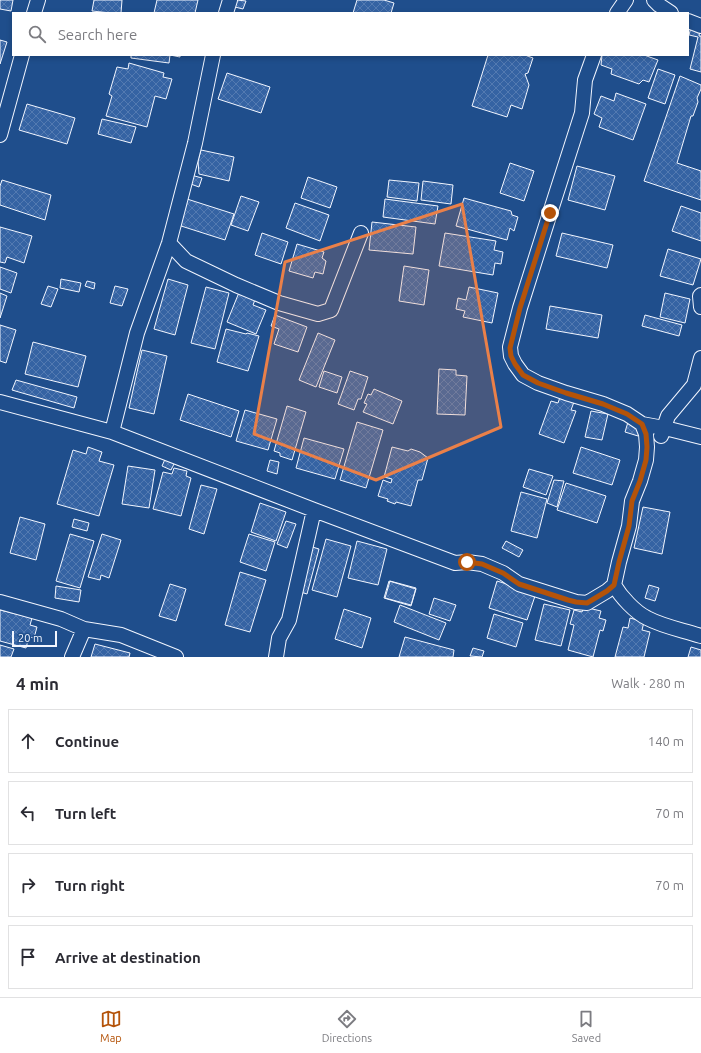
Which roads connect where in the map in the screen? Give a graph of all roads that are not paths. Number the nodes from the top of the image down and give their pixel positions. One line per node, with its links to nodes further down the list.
1 (38, 0): 5 (street)
2 (230, 0): 6 (street)
3 (625, 0): 7 (street)
4 (654, 0): 8 (street)
5 (34, 12)
6 (226, 12)
7 (618, 12)
8 (670, 12)
9 (689, 21): 10 (street)
10 (701, 26)
11 (22, 56): 14 (street)
12 (213, 56): 16 (street)
13 (594, 56): 21 (street)
14 (0, 135)
15 (361, 234): 16 (street)
16 (169, 243): 22 (street)
17 (701, 295): 18 (street)
18 (701, 308)
19 (701, 358): 23 (street)
20 (0, 402): 22 (street)
21 (642, 424): 24 (street); 26 (street)
22 (112, 432): 25 (street)
23 (660, 437)
24 (701, 437)
25 (314, 510): 26 (street); 32 (street)
26 (614, 585): 29 (street)
27 (0, 602): 28 (street)
28 (84, 629): 30 (street); 31 (street)
29 (701, 636)
30 (72, 657)
31 (176, 657)
32 (276, 657)

